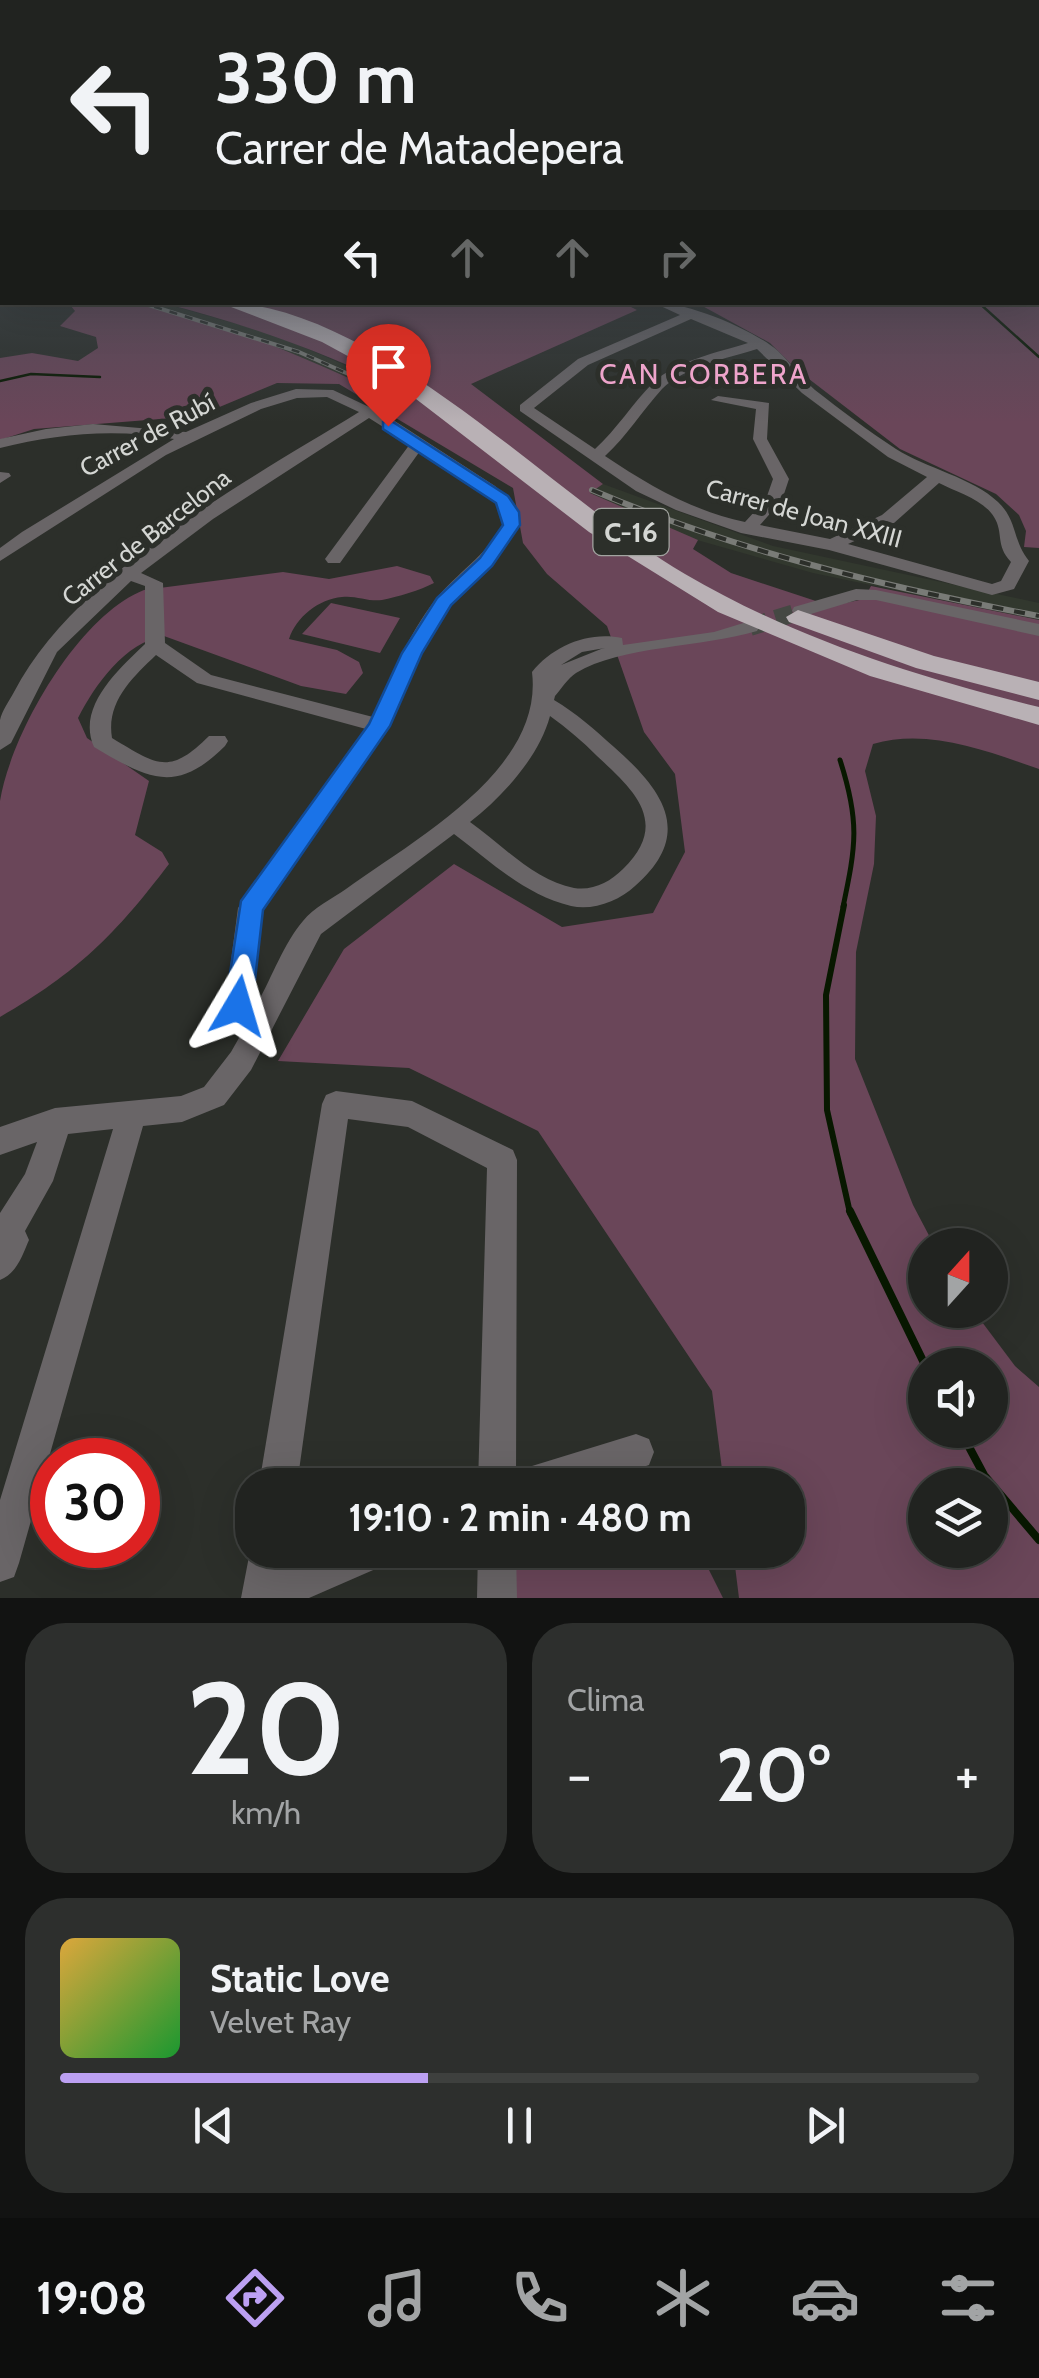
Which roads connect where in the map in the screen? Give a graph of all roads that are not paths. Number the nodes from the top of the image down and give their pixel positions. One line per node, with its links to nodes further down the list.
1 (235, 305): 26 (highway, C-16)
2 (264, 305): 18 (highway, C-16)
3 (686, 308): 4 (street); 10 (street, Carrer de Joan XXIII)
4 (758, 344): 10 (street); 11 (street)
5 (718, 400): 12 (street)
6 (368, 413): 7 (street, Carrer de Rubí); 8 (street); 17 (street, Carrer de Barcelona)
7 (188, 437): 9 (street); 14 (street, Carrer de Rubí)
8 (418, 443): 16 (street); 27 (street)
9 (0, 444)
10 (594, 457): 12 (street, Carrer de Joan XXIII)
11 (938, 475): 13 (street); 15 (street)
12 (739, 526): 13 (street, Carrer de Joan XXIII)
13 (832, 546): 15 (street, Carrer de Joan XXIII)
14 (0, 556)
15 (1030, 559)
16 (334, 560)
17 (130, 576): 22 (street); 29 (street, Carrer de Barcelona)
18 (741, 596): 23 (highway); 25 (highway, C-16)
19 (801, 611): 21 (street)
20 (750, 627): 24 (street)
21 (1039, 630)
22 (155, 645): 27 (street); 28 (street)
23 (1039, 691)
24 (544, 698): 30 (street); 30 (street)
25 (1039, 700)
26 (1039, 717)
27 (379, 726): 31 (street)
28 (217, 741)
29 (0, 742)
30 (456, 823): 31 (street)
31 (262, 1016): 32 (street)
32 (132, 1114): 33 (street); 41 (street)
33 (55, 1122): 34 (street); 35 (street)
34 (0, 1141)
35 (4, 1234): 36 (street)
36 (0, 1264)
37 (636, 1452): 40 (street)
38 (281, 1468): 39 (street)
39 (497, 1468)
40 (586, 1468)
41 (0, 1564)
42 (266, 1568): 45 (street)
43 (331, 1568): 45 (street)
44 (497, 1568): 46 (street)
45 (262, 1598)
46 (498, 1598)

